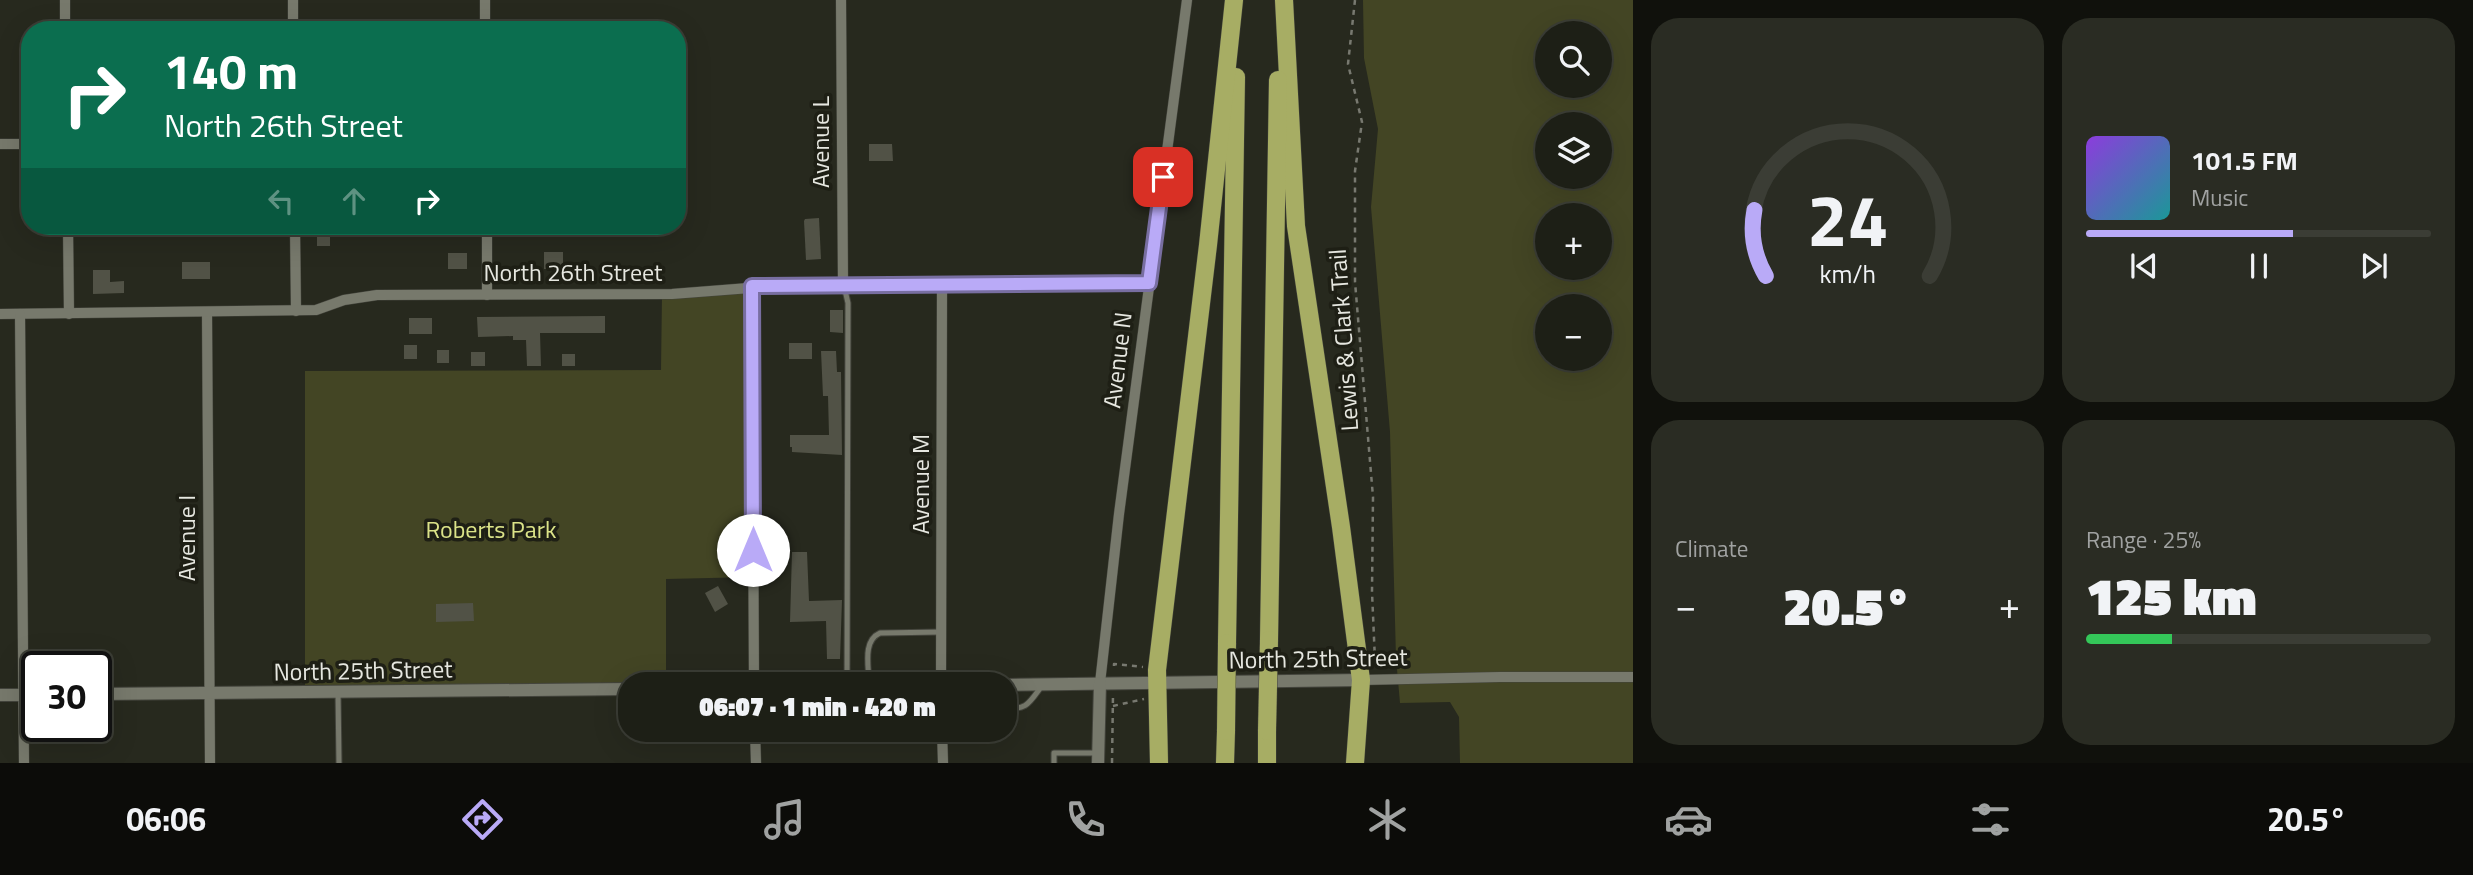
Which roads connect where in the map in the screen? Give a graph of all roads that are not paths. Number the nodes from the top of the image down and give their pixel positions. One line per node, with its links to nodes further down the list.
1 (65, 0): 8 (street)
2 (293, 0): 9 (street)
3 (485, 0): 10 (street)
4 (841, 0): 17 (street, Avenue L)
5 (1187, 0): 16 (street, Avenue N)
6 (1235, 0): 35 (highway); 56 (highway, bridge)
7 (1282, 0): 33 (highway); 57 (highway, bridge)
8 (65, 21)
9 (293, 21)
10 (485, 21)
11 (0, 144): 12 (street)
12 (21, 144)
13 (68, 235): 25 (street)
14 (295, 235): 21 (street)
15 (487, 235): 20 (street)
16 (1149, 283): 18 (street, North 26th Street); 34 (street, Avenue N)
17 (843, 284): 18 (street, North 26th Street); 19 (street, North 26th Street); 29 (lane)
18 (942, 284): 26 (street, Avenue M)
19 (752, 286): 20 (street, North 26th Street); 28 (street)
20 (487, 295): 21 (street, North 26th Street)
21 (296, 311): 22 (street, North 26th Street)
22 (207, 313): 25 (street, North 26th Street); 40 (street, Avenue I)
23 (0, 314): 24 (street, North 26th Street)
24 (20, 314): 25 (street, North 26th Street); 27 (street)
25 (69, 314)
26 (941, 632): 30 (lane); 31 (street, Avenue M)
27 (23, 651)
28 (754, 672)
29 (847, 672)
30 (869, 672)
31 (941, 672)
32 (1633, 677): 33 (street, North 25th Street)
33 (1368, 680): 35 (street, North 25th Street); 58 (highway)
34 (1100, 683): 35 (street, North 25th Street); 36 (street, North 25th Street); 48 (street)
35 (1156, 683): 55 (highway)
36 (1042, 684): 37 (street, North 25th Street); 44 (lane)
37 (1017, 685)
38 (618, 689): 39 (street, North 25th Street)
39 (338, 692): 40 (street, North 25th Street); 51 (lane)
40 (209, 693): 41 (street, North 25th Street); 50 (street, Avenue I)
41 (112, 694)
42 (0, 695): 43 (street)
43 (21, 695)
44 (1017, 709)
45 (24, 742): 49 (street)
46 (755, 742): 52 (street)
47 (942, 742): 53 (street)
48 (1098, 758): 54 (lane)
49 (24, 763)
50 (209, 763)
51 (339, 763)
52 (756, 763)
53 (943, 763)
54 (1054, 763)
55 (1159, 763)
56 (1225, 763)
57 (1267, 763)
58 (1355, 763)

